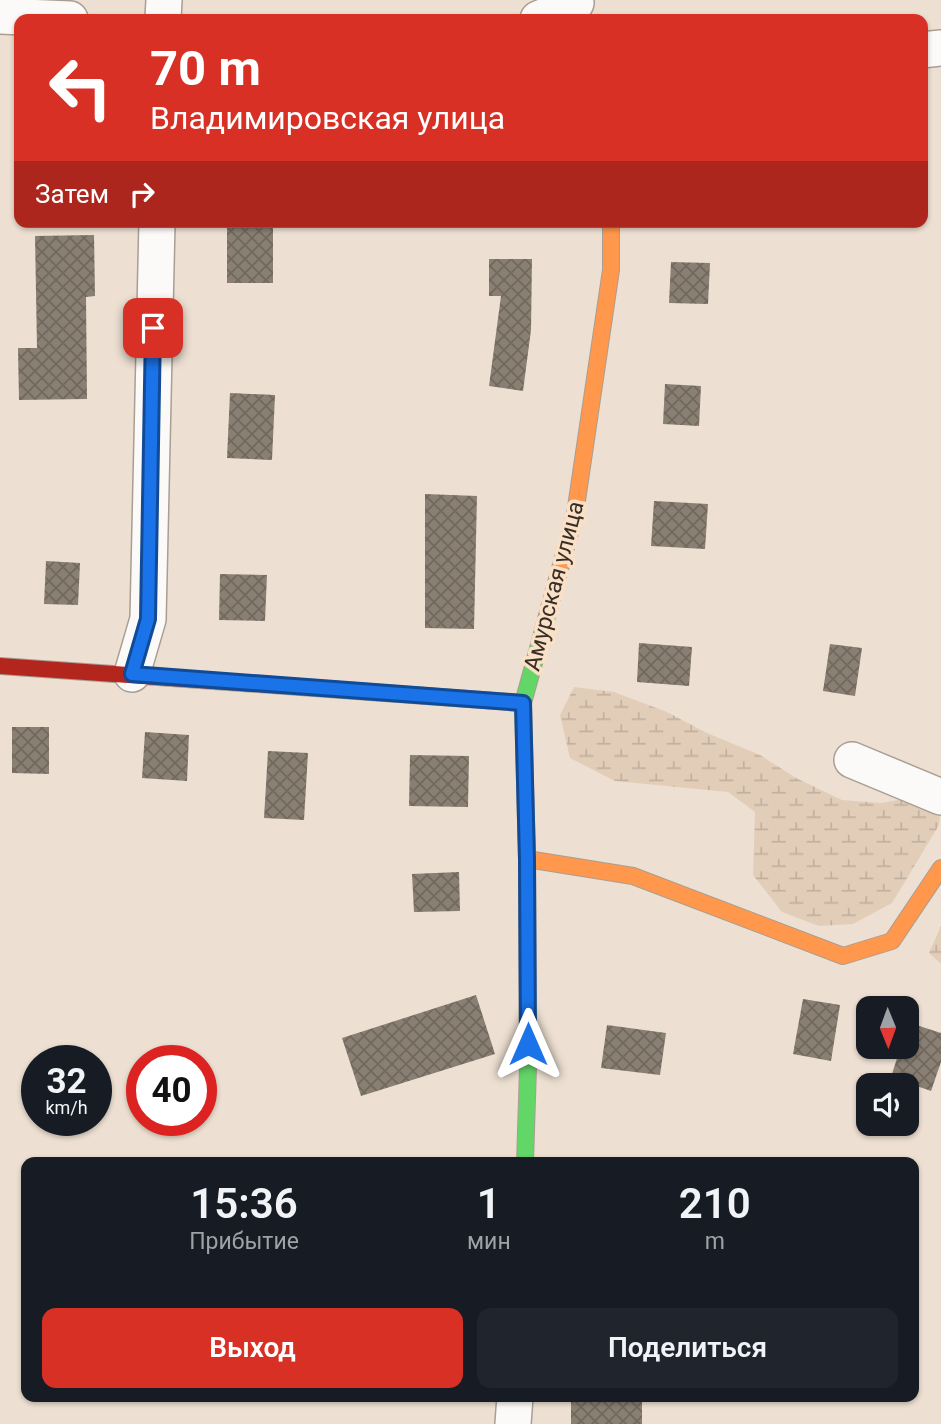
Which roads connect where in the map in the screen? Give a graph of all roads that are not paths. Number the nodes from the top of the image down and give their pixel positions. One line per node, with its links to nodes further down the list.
1 (581, 8): 2 (street)
2 (558, 14)
3 (157, 228): 6 (street)
4 (611, 228): 7 (street, Амурская улица)
5 (0, 666): 6 (street)
6 (132, 674): 7 (street)
7 (523, 703): 10 (street, Амурская улица)
8 (852, 760): 9 (street)
9 (941, 797)
10 (527, 859): 11 (street); 12 (street, Амурская улица)
11 (941, 868)
12 (525, 1157)
13 (515, 1402): 14 (street)
14 (513, 1424)

